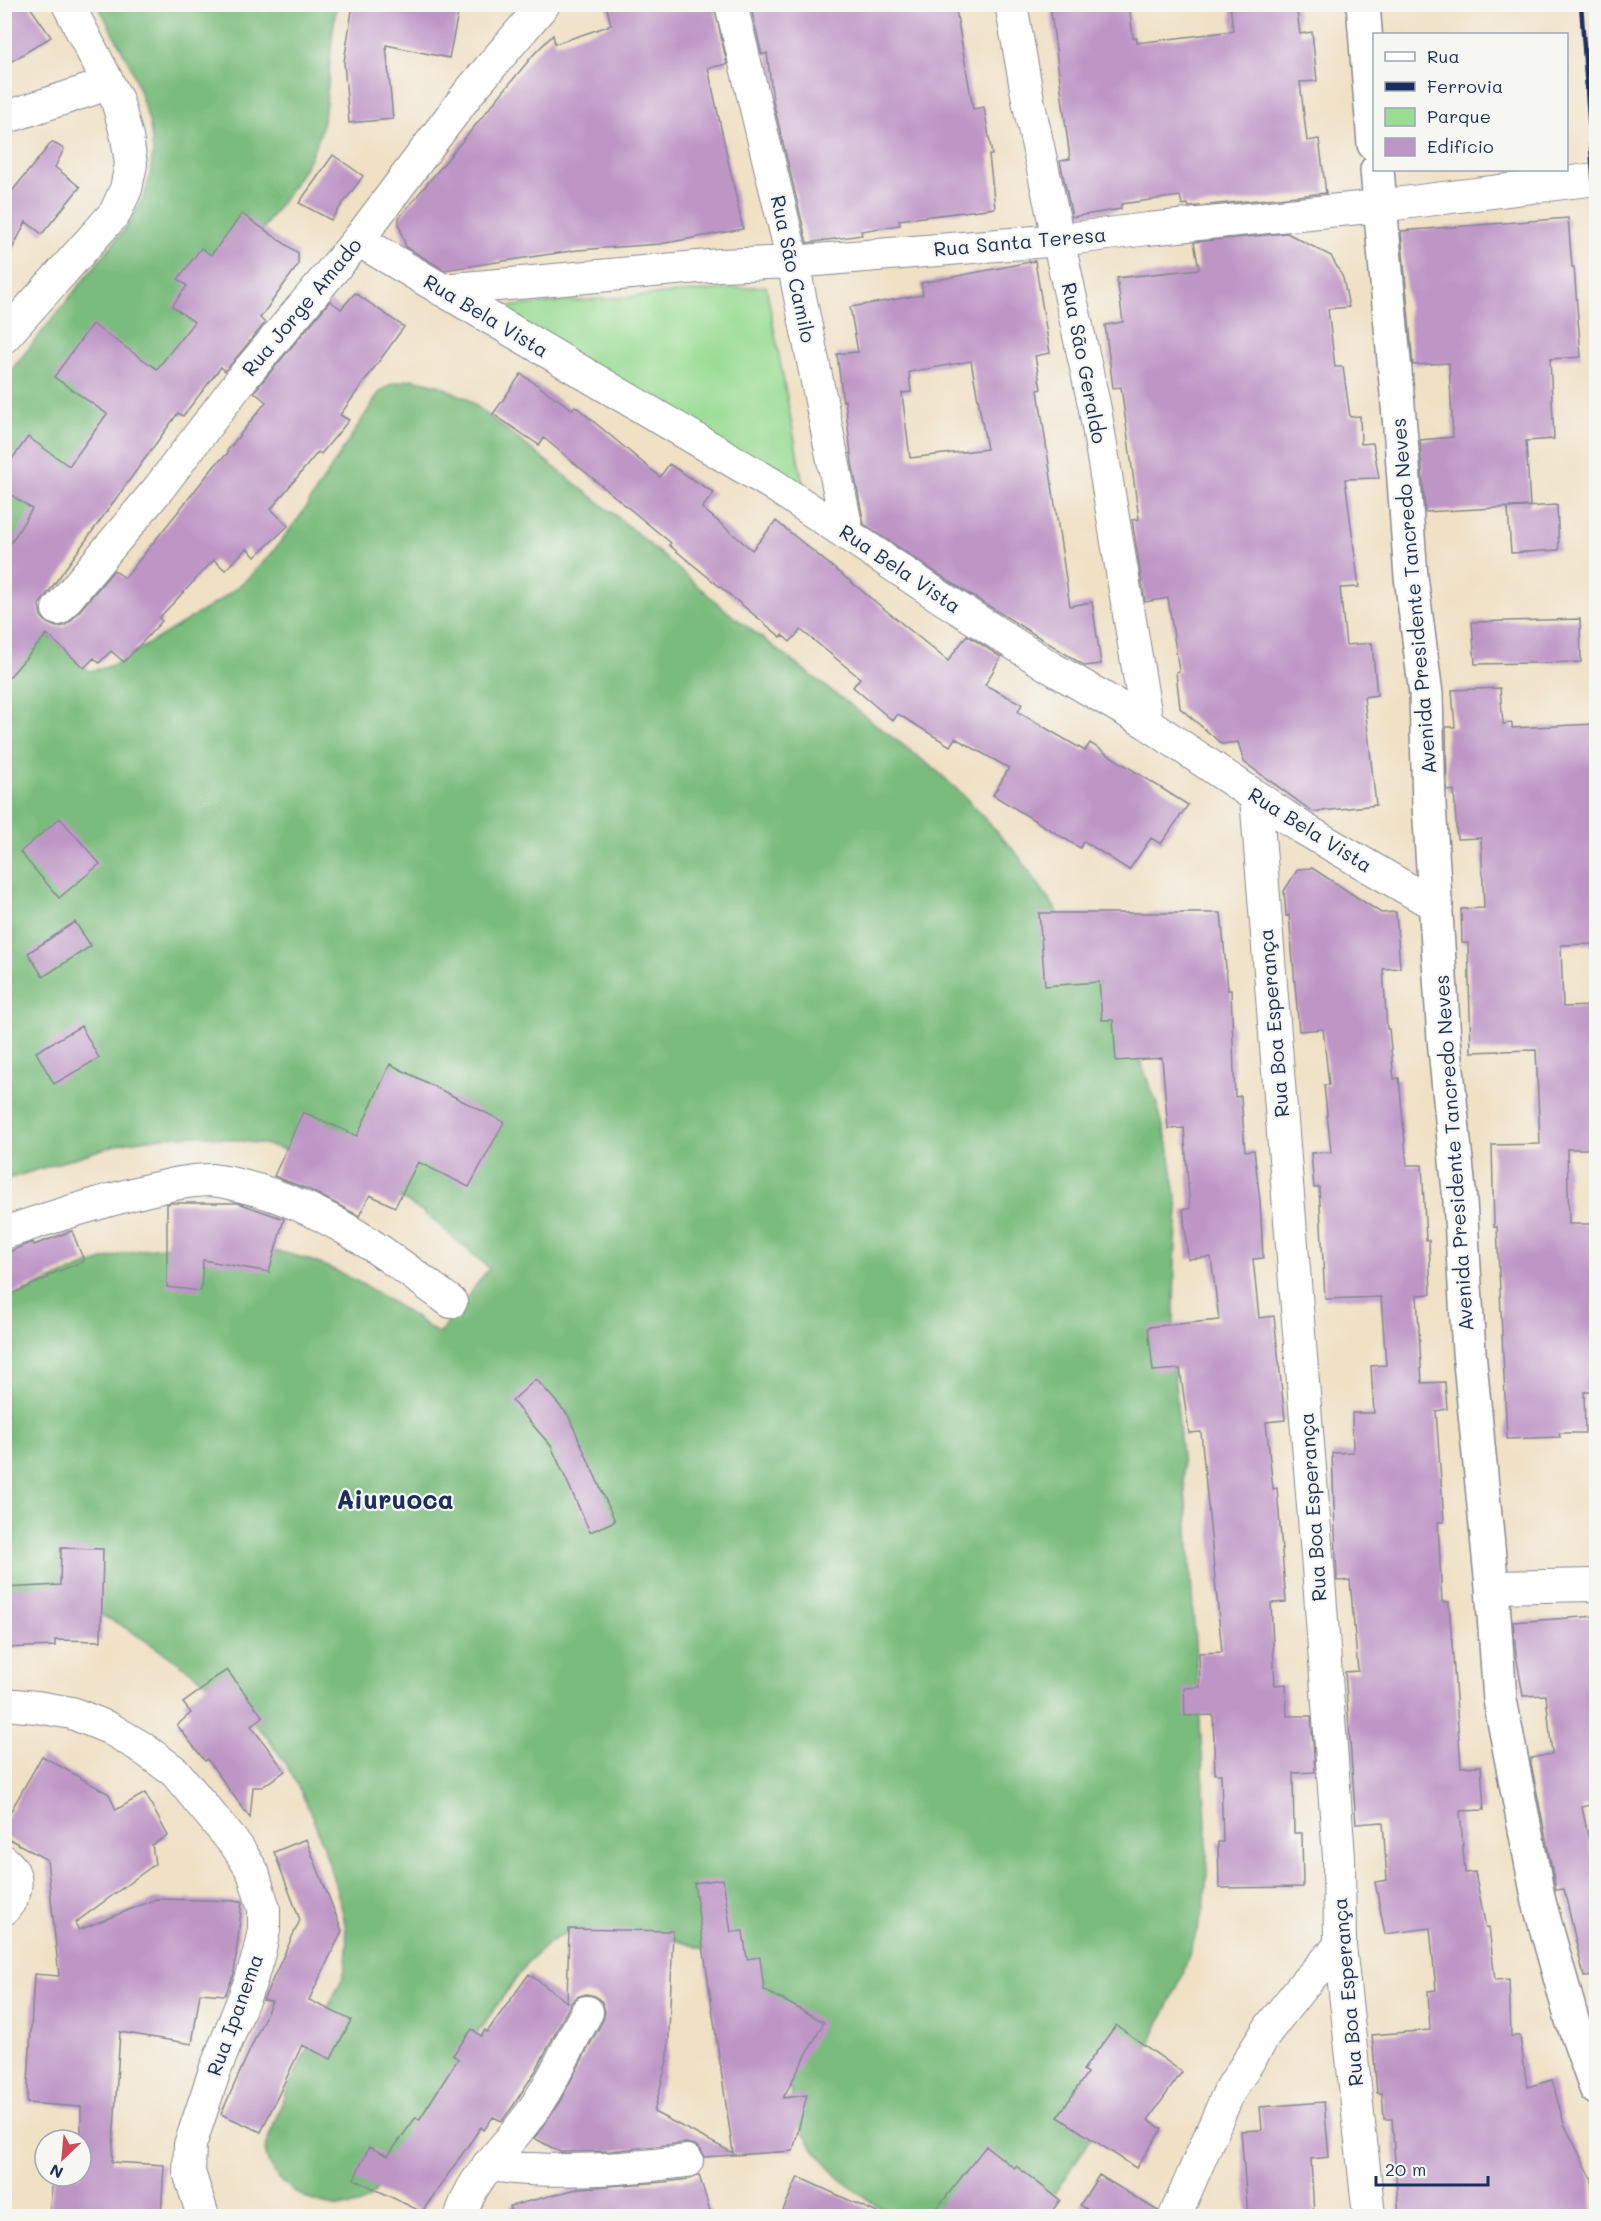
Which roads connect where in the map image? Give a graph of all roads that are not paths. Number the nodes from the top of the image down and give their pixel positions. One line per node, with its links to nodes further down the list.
1 (68, 4): 6 (street)
2 (544, 4): 12 (street, Rua Jorge Amado)
3 (731, 4): 14 (street, Rua São Camilo)
4 (1011, 4): 13 (street, Rua São Geraldo)
5 (1363, 4): 8 (street)
6 (108, 84): 7 (street); 16 (street)
7 (4, 118)
8 (1373, 131)
9 (1377, 171): 11 (street, Avenida Presidente Tancredo Neves)
10 (1596, 178): 11 (street, Rua Santa Teresa)
11 (1379, 206): 13 (street, Rua Santa Teresa); 21 (street, Avenida Presidente Tancredo Neves)
12 (358, 240): 15 (street, Rua Bela Vista); 18 (street, Rua Jorge Amado)
13 (1059, 240): 14 (street, Rua Santa Teresa); 19 (street, Rua São Geraldo)
14 (793, 262): 15 (street, Rua Santa Teresa); 17 (street, Rua São Camilo)
15 (442, 290): 17 (street, Rua Bela Vista)
16 (4, 337)
17 (848, 535): 19 (street, Rua Bela Vista)
18 (58, 609)
19 (1147, 723): 20 (street, Rua Bela Vista)
20 (1256, 798): 21 (street, Rua Bela Vista); 29 (street, Rua Boa Esperança)
21 (1437, 906): 25 (street, Avenida Presidente Tancredo Neves)
22 (4, 1233): 23 (street)
23 (451, 1302)
24 (1596, 1586): 25 (street)
25 (1492, 1587): 31 (street, Avenida Presidente Tancredo Neves)
26 (4, 1704): 34 (street, Rua Ipanema)
27 (4, 1861): 28 (street)
28 (4, 1909)
29 (1340, 1946): 36 (street); 37 (street, Rua Boa Esperança)
30 (587, 2012): 33 (street)
31 (1596, 2088)
32 (687, 2161): 33 (street)
33 (488, 2165): 35 (street)
34 (203, 2217)
35 (462, 2217)
36 (1175, 2217)
37 (1369, 2217)

